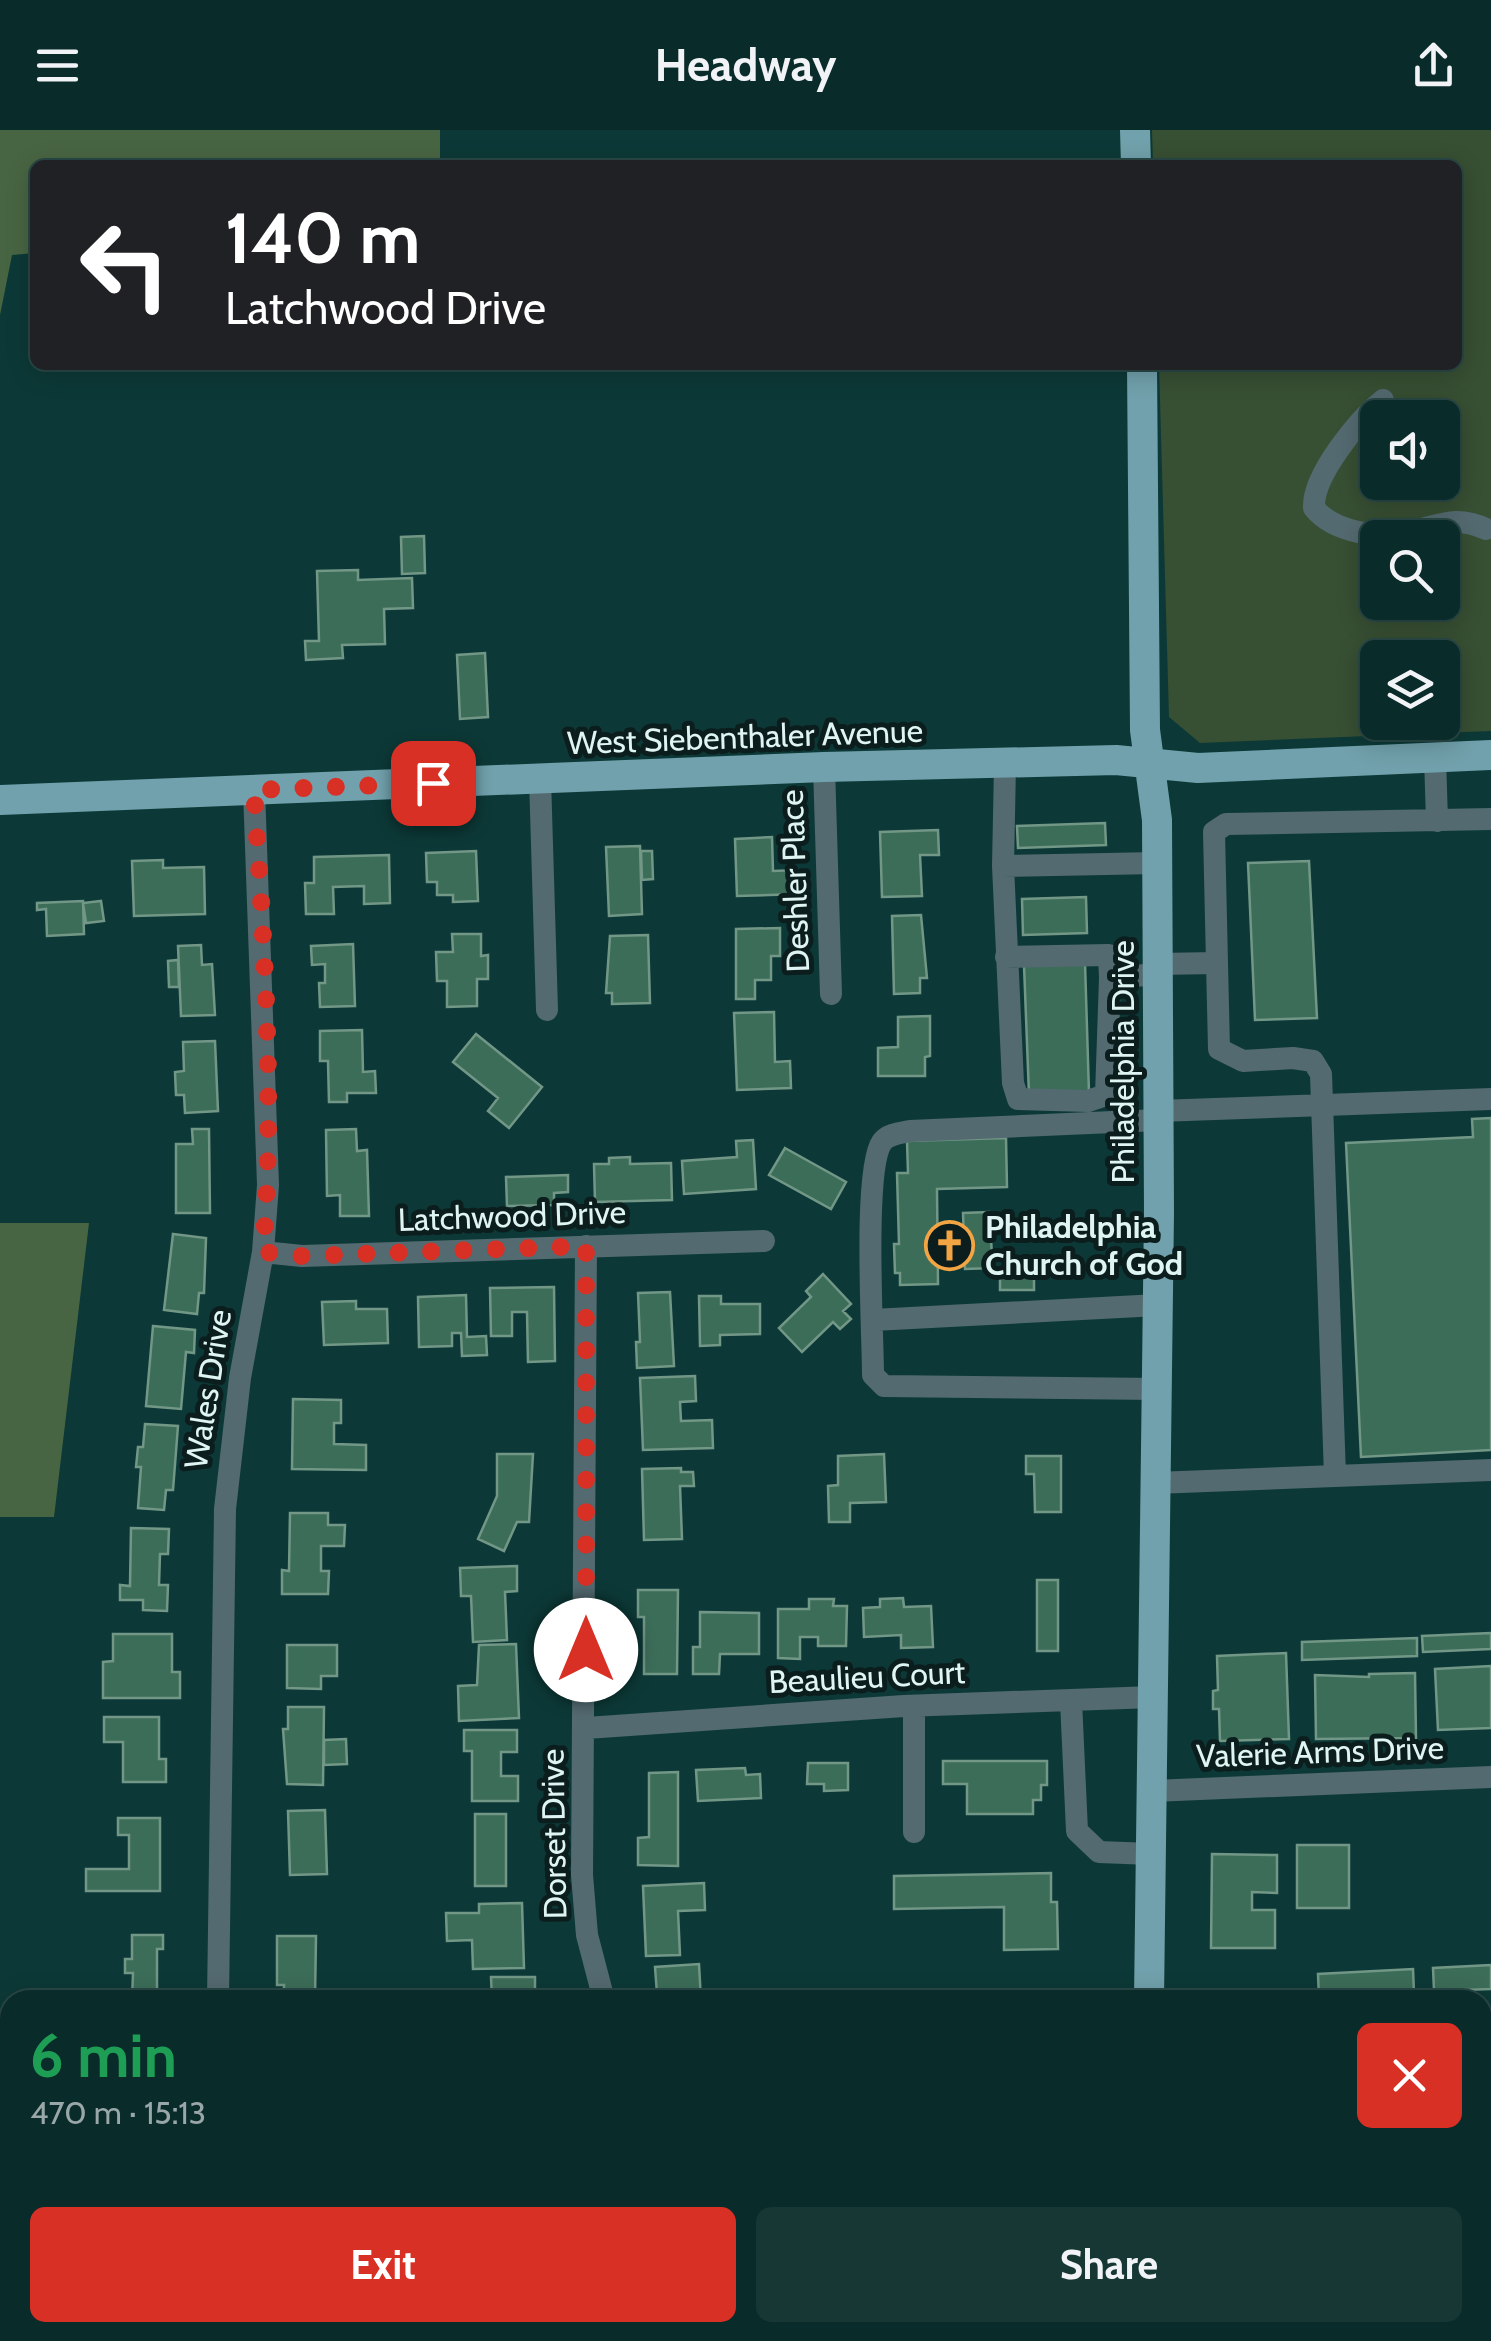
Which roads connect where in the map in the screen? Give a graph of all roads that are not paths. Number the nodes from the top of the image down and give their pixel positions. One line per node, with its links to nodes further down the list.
1 (1134, 130): 2 (main road)
2 (1136, 160)
3 (1142, 370): 8 (main road, Philadelphia Drive)
4 (1360, 418): 5 (street)
5 (1486, 529)
6 (1491, 755): 7 (main road, West Siebenthaler Avenue)
7 (1436, 757): 8 (main road, West Siebenthaler Avenue); 15 (street)
8 (1149, 762): 9 (main road, West Siebenthaler Avenue); 16 (main road, Philadelphia Drive)
9 (1005, 765): 10 (main road, West Siebenthaler Avenue); 17 (street)
10 (824, 767): 11 (main road, West Siebenthaler Avenue); 22 (street, Deshler Place)
11 (540, 778): 12 (main road, West Siebenthaler Avenue); 23 (street)
12 (254, 790): 13 (main road, West Siebenthaler Avenue); 29 (street, Wales Drive)
13 (0, 800)
14 (1491, 819): 15 (street)
15 (1437, 821): 19 (street)
16 (1157, 863): 17 (street); 20 (main road, Philadelphia Drive)
17 (1003, 866): 18 (street)
18 (1006, 957): 21 (street); 21 (street)
19 (1217, 963): 20 (street); 25 (street)
20 (1157, 969): 21 (street); 26 (main road, Philadelphia Drive)
21 (1110, 978)
22 (831, 994)
23 (547, 1010)
24 (1491, 1099): 25 (street)
25 (1323, 1105): 26 (street); 34 (street)
26 (1158, 1116): 30 (main road, Philadelphia Drive); 31 (street)
27 (764, 1241): 28 (street, Latchwood Drive)
28 (586, 1246): 29 (street, Latchwood Drive); 39 (street, Dorset Drive)
29 (263, 1252): 44 (street, Wales Drive)
30 (1158, 1305): 31 (street); 32 (main road, Philadelphia Drive)
31 (873, 1320): 32 (street)
32 (1157, 1389): 35 (main road, Philadelphia Drive)
33 (1491, 1470): 34 (street)
34 (1335, 1476): 35 (street)
35 (1156, 1484): 36 (main road, Philadelphia Drive)
36 (1153, 1697): 37 (street, Beaulieu Court); 41 (main road, Philadelphia Drive)
37 (1072, 1701): 38 (street, Beaulieu Court); 43 (street)
38 (914, 1706): 39 (street, Beaulieu Court); 42 (street)
39 (586, 1728): 45 (street, Dorset Drive)
40 (1491, 1777): 41 (street, Valerie Arms Drive)
41 (1152, 1791): 43 (main road, Philadelphia Drive)
42 (914, 1832)
43 (1151, 1854): 46 (main road, Philadelphia Drive)
44 (218, 1990)
45 (602, 1990)
46 (1149, 1990)

